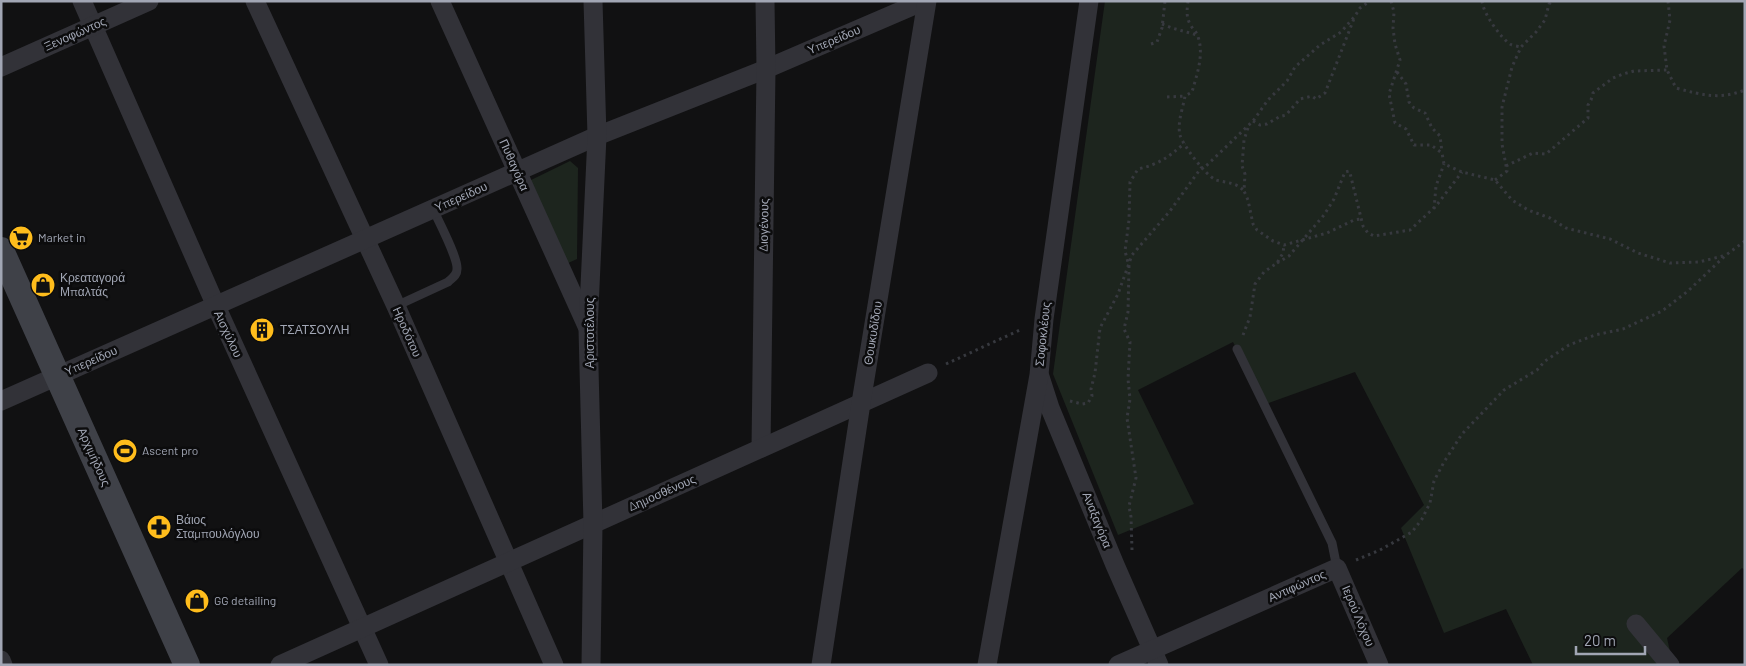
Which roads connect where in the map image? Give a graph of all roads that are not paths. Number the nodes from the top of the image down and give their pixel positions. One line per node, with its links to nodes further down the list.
1 (82, 1): 9 (street, Αισχύλου)
2 (149, 1): 9 (street, Ξενοφώντος)
3 (255, 1): 15 (street, Ηροδότου)
4 (440, 1): 13 (street, Πυθαγόρα)
5 (593, 1): 12 (street, Αριστοτέλους)
6 (765, 1): 11 (street, Διογένους)
7 (926, 1): 11 (street, Υπερείδου); 25 (street, Θουκυδίδου)
8 (1089, 1): 22 (street, Σοφοκλέους)
9 (94, 26): 10 (street, Ξενοφώντος); 17 (street, Αισχύλου)
10 (1, 67)
11 (766, 70): 12 (street, Υπερείδου); 26 (street, Διογένους)
12 (597, 136): 13 (street, Υπερείδου); 19 (street, Αριστοτέλους)
13 (518, 172): 14 (street, Υπερείδου); 19 (street, Πυθαγόρα)
14 (433, 209): 15 (street, Υπερείδου); 18 (lane)
15 (364, 239): 17 (street, Υπερείδου); 18 (street, Ηροδότου)
16 (1, 250): 23 (street, Αρχιμήδους)
17 (216, 306): 23 (street, Υπερείδου); 31 (street, Αισχύλου)
18 (396, 306): 28 (street, Ηροδότου)
19 (588, 329): 27 (street, Αριστοτέλους)
20 (1237, 349): 29 (lane, Αντιφώντος)
21 (928, 373): 25 (street, Δημοσθένους)
22 (1039, 375): 32 (street, Αναξαγόρα); 41 (street, Σοφοκλέους)
23 (58, 376): 24 (street, Υπερείδου); 35 (street, Αρχιμήδους)
24 (1, 401)
25 (861, 403): 26 (street, Δημοσθένους); 40 (street, Θουκυδίδου)
26 (761, 448): 27 (street, Δημοσθένους)
27 (593, 524): 28 (street, Δημοσθένους); 39 (street, Αριστοτέλους)
28 (509, 562): 31 (street, Δημοσθένους); 38 (street, Ηροδότου)
29 (1337, 568): 32 (street, Αντιφώντος); 43 (street, Ιερού Λόχου)
30 (1636, 624): 44 (street)
31 (362, 628): 36 (street, Δημοσθένους); 37 (street, Αισχύλου)
32 (1155, 657): 42 (street, Αντιφώντος)
33 (1, 660): 34 (street)
34 (3, 665)
35 (187, 665)
36 (280, 665)
37 (379, 665)
38 (554, 665)
39 (592, 665)
40 (821, 665)
41 (987, 665)
42 (1118, 665)
43 (1378, 665)
44 (1670, 665)

